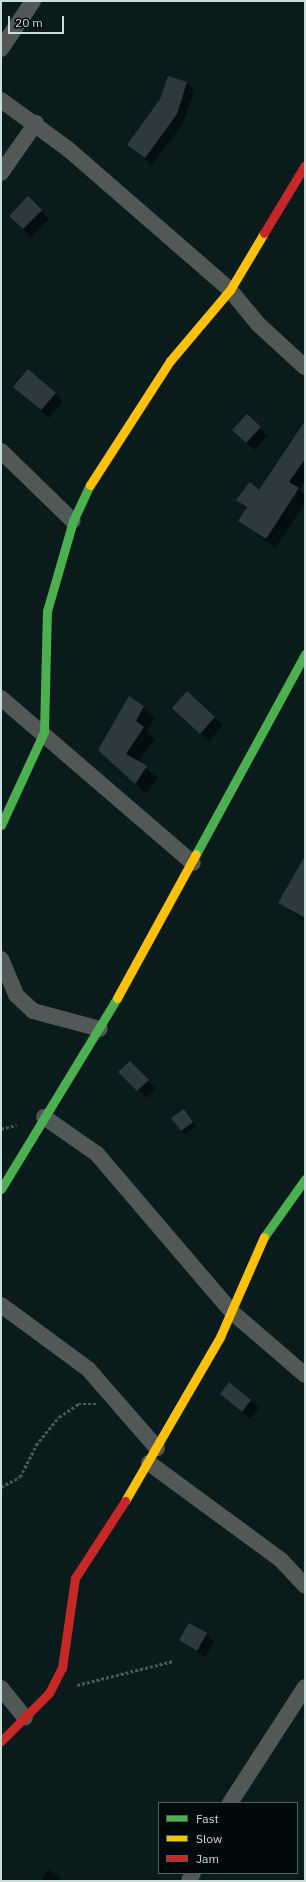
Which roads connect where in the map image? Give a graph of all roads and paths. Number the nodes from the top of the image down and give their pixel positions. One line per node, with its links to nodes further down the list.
1 (33, 1): 2 (street)
2 (1, 49)
3 (1, 100): 4 (street)
4 (36, 123): 6 (street); 7 (street)
5 (305, 165): 7 (street)
6 (1, 173)
7 (230, 290): 8 (street); 10 (street)
8 (305, 367)
9 (1, 452): 10 (street)
10 (73, 522): 13 (street)
11 (305, 654): 15 (street)
12 (1, 698): 13 (street)
13 (44, 732): 14 (street); 15 (street)
14 (1, 825)
15 (193, 863): 17 (street)
16 (1, 959): 17 (street)
17 (100, 1029): 18 (street)
18 (44, 1117): 20 (street); 22 (street)
19 (305, 1180): 22 (street)
20 (1, 1189)
21 (1, 1305): 24 (street)
22 (233, 1313): 23 (street); 25 (street)
23 (305, 1375)
24 (117, 1402): 25 (street); 27 (path)
25 (157, 1448): 26 (street)
26 (148, 1462): 28 (street); 32 (street)
27 (1, 1487)
28 (305, 1586)
29 (173, 1661): 32 (path)
30 (305, 1687): 35 (street)
31 (1, 1688): 33 (street)
32 (49, 1693): 33 (street)
33 (25, 1718): 34 (street)
34 (1, 1741)
35 (231, 1802)

